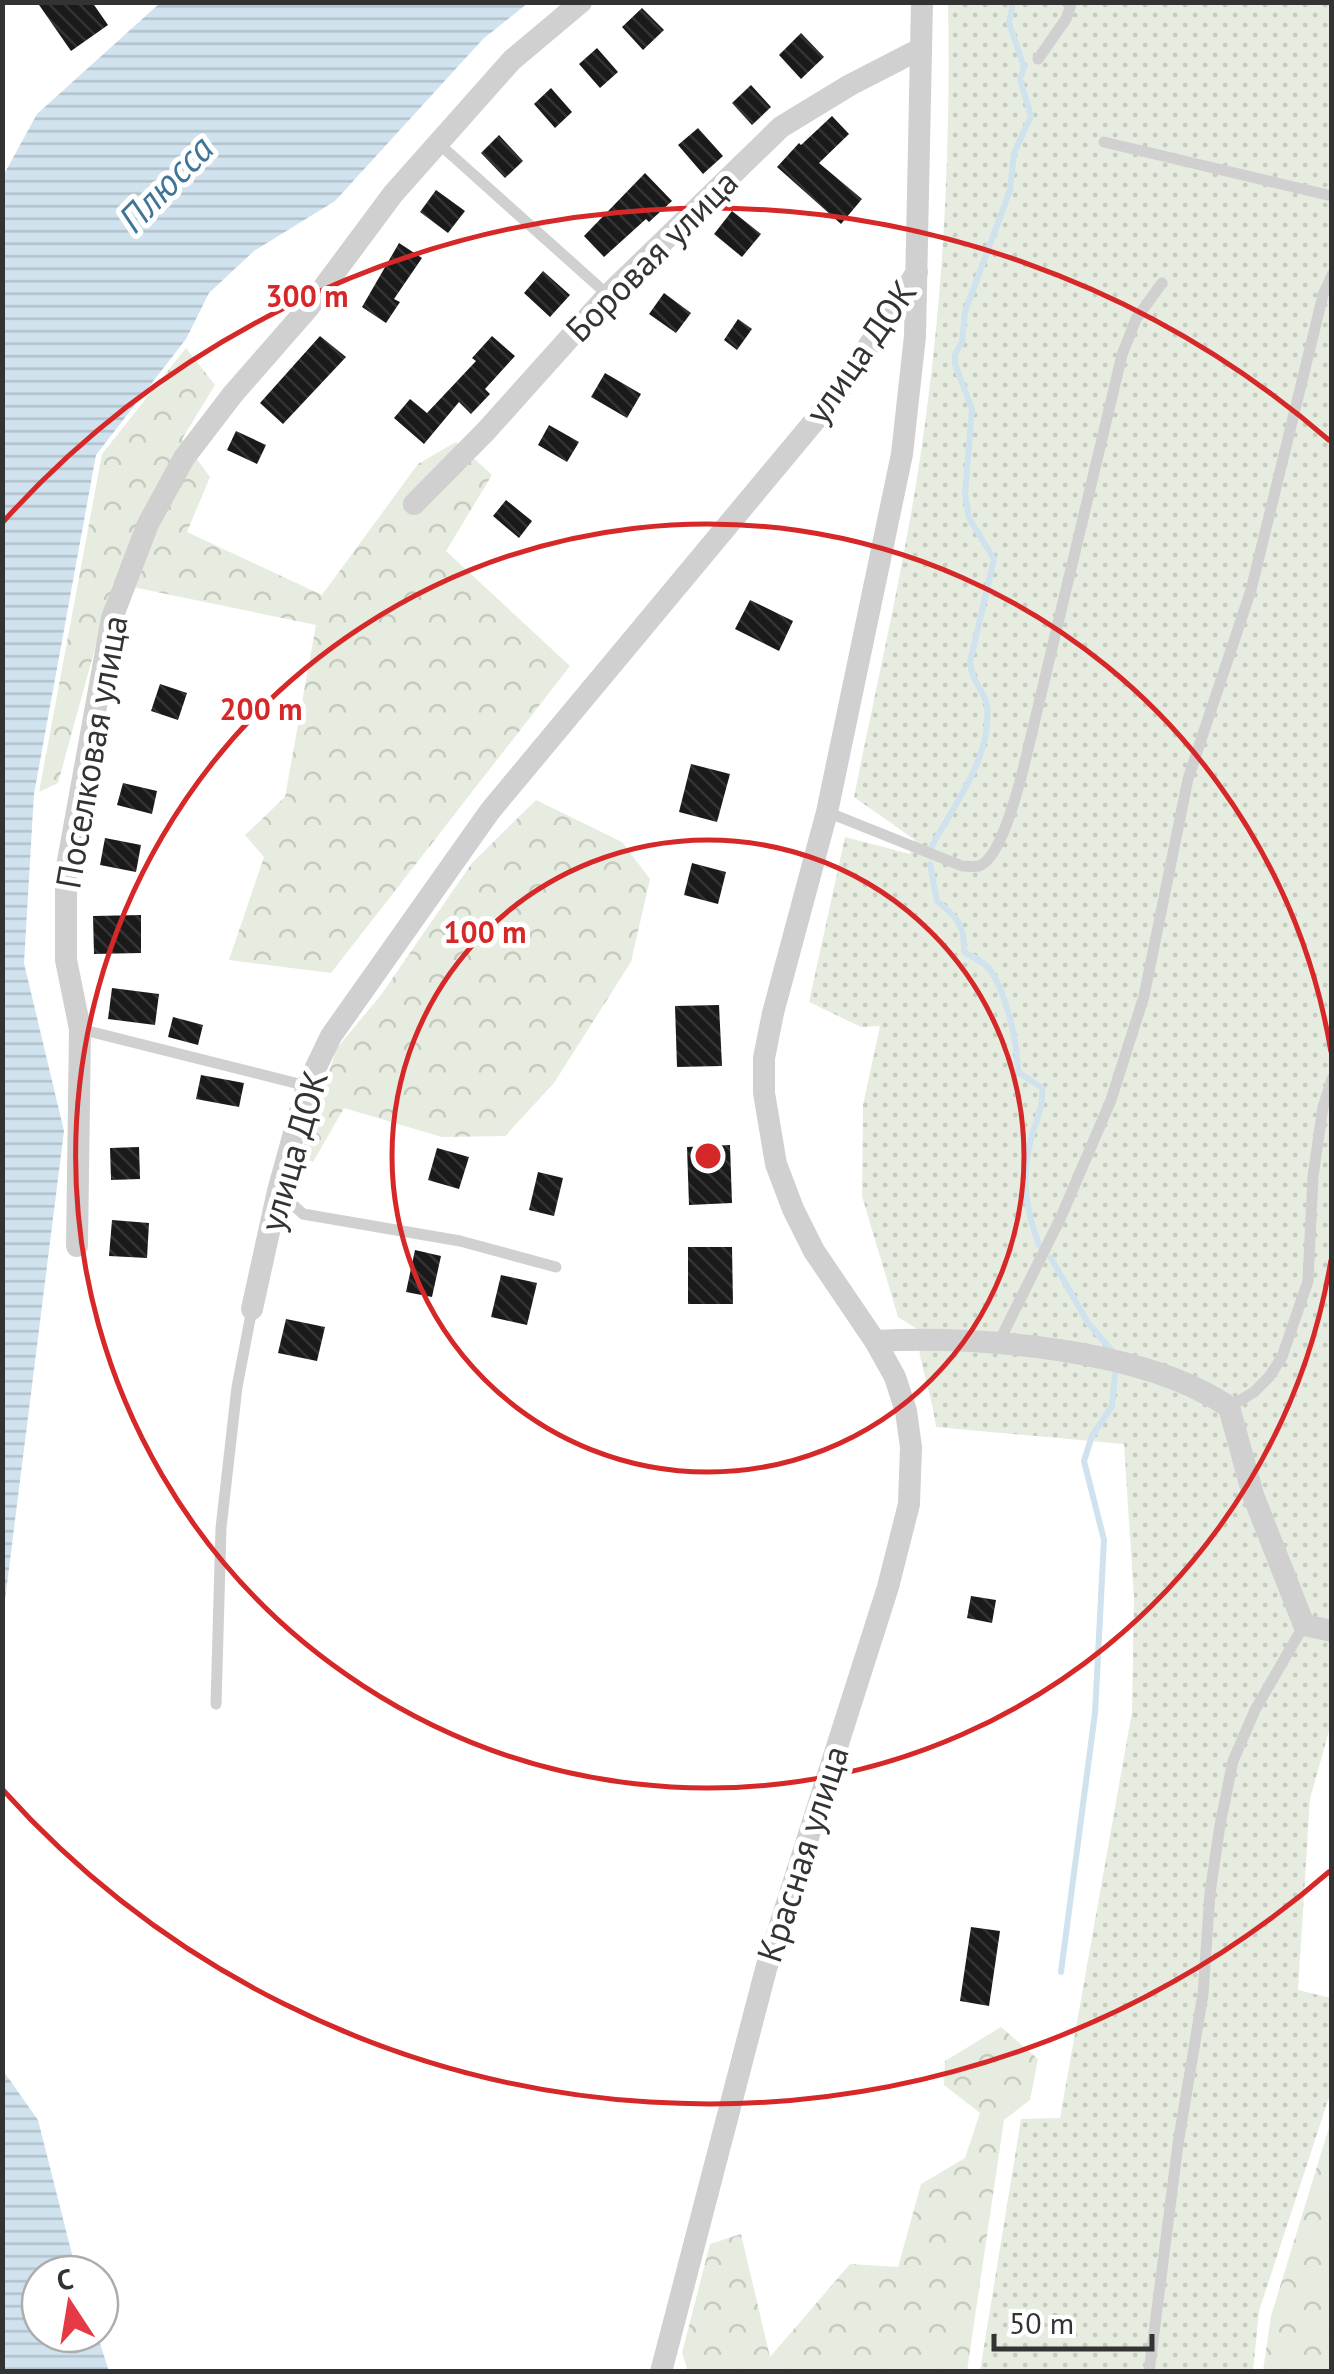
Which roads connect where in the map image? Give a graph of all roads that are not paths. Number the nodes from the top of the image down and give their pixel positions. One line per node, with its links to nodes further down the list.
1 (581, 2): 6 (street, Поселковая улица)
2 (922, 2): 4 (street)
3 (1072, 2): 5 (lane)
4 (920, 48): 9 (street); 12 (street, Боровая улица)
5 (1038, 59)
6 (437, 142): 12 (lane); 15 (street, Поселковая улица)
7 (1104, 142): 8 (lane)
8 (1332, 196)
9 (918, 269): 14 (street, улица ДОК); 17 (street, улица ДОК)
10 (1332, 274): 23 (lane)
11 (1162, 283): 14 (lane)
12 (608, 295): 13 (street, Боровая улица)
13 (414, 504)
14 (827, 812): 22 (street, улица ДОК)
15 (80, 1028): 17 (lane); 19 (street, Поселковая улица)
16 (1332, 1079): 24 (lane)
17 (307, 1086): 18 (street, улица ДОК)
18 (278, 1191): 20 (lane); 21 (street, улица ДОК)
19 (76, 1246)
20 (556, 1267)
21 (252, 1310): 27 (lane)
22 (875, 1341): 23 (street); 28 (street, Красная улица)
23 (999, 1342): 24 (street)
24 (1229, 1407): 25 (street)
25 (1304, 1625): 26 (street); 29 (lane)
26 (1332, 1630)
27 (216, 1704)
28 (661, 2372)
29 (1149, 2372)

